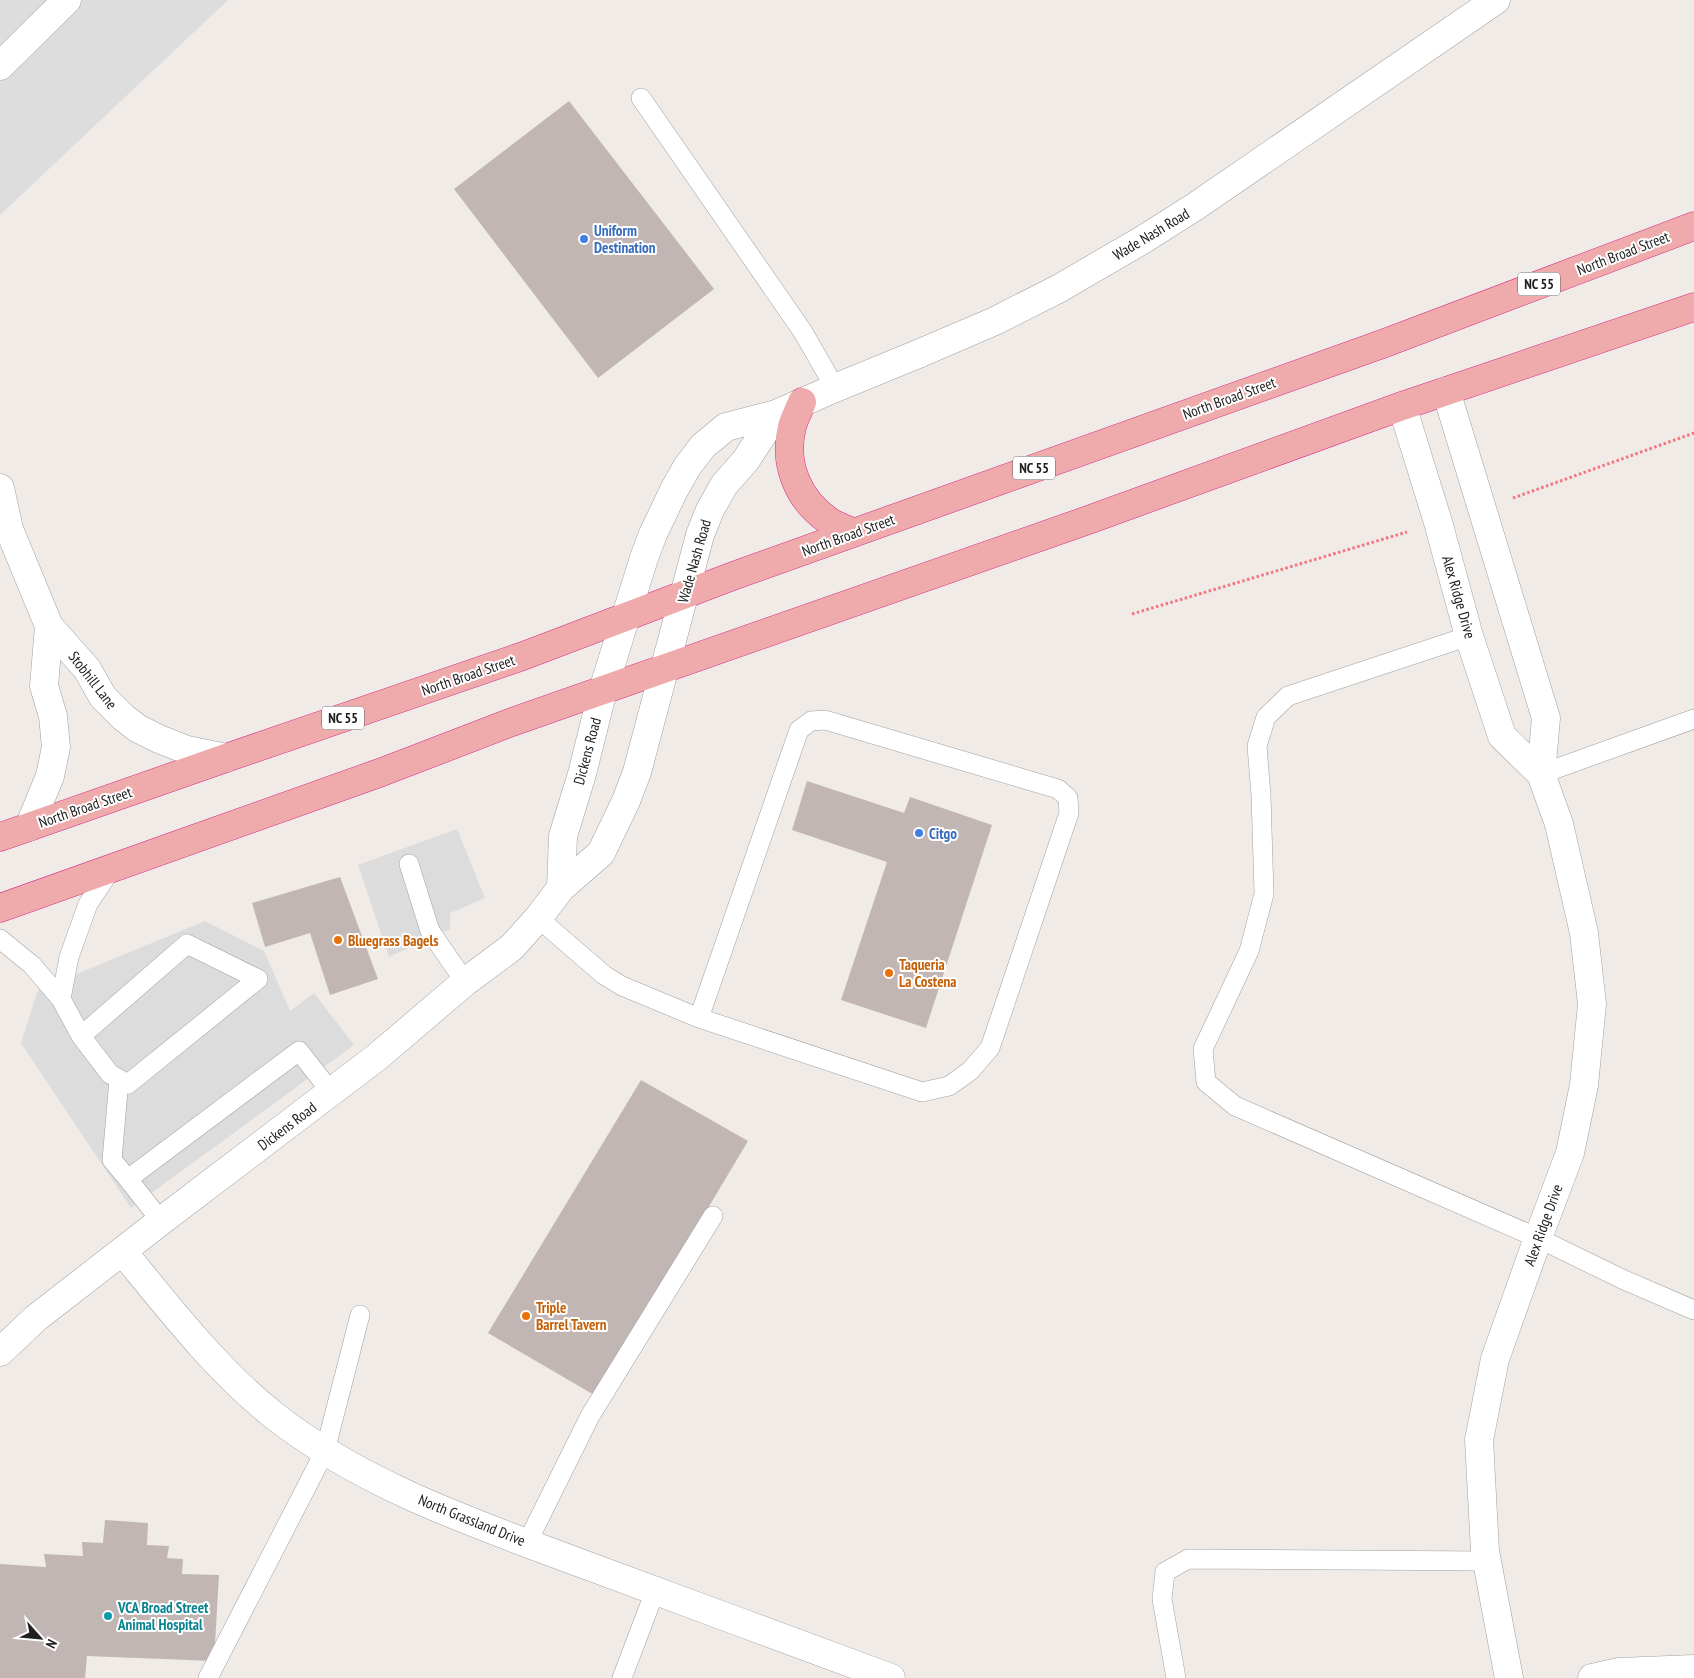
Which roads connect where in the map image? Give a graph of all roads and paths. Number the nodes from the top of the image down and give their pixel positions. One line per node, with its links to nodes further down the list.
1 (67, 0): 3 (street)
2 (1496, 0): 7 (street, Wade Nash Road)
3 (0, 66)
4 (641, 98): 7 (lane)
5 (1694, 226): 16 (highway, North Broad Street / NC 55)
6 (1694, 307): 8 (highway)
7 (834, 388): 9 (street, Wade Nash Road)
8 (1446, 391): 10 (highway); 26 (street, Alex Ridge Drive)
9 (802, 402): 11 (street, Wade Nash Road); 16 (highway)
10 (1402, 406): 21 (street, Alex Ridge Drive); 22 (highway)
11 (776, 414): 17 (street, Wade Nash Road); 19 (street, Wade Nash Road)
12 (1694, 433): 14 (path)
13 (0, 488): 20 (street, Stobhill Lane)
14 (1506, 501)
15 (1414, 530): 18 (path)
16 (854, 533): 17 (highway, North Broad Street / NC 55)
17 (684, 596): 19 (highway, North Broad Street / NC 55); 22 (street, Wade Nash Road)
18 (1132, 614)
19 (626, 617): 23 (street, Dickens Road); 25 (highway, North Broad Street / NC 55)
20 (48, 626): 25 (street, Stobhill Lane); 27 (street, Stobhill Lane)
21 (1470, 636): 26 (street, Alex Ridge Drive); 44 (lane)
22 (665, 668): 23 (highway); 31 (street, Dickens Road)
23 (603, 690): 30 (highway); 31 (street, Dickens Road)
24 (1694, 719): 26 (lane)
25 (226, 758): 27 (highway, North Broad Street / NC 55)
26 (1541, 774): 44 (street, Alex Ridge Drive)
27 (29, 827): 28 (highway, North Broad Street / NC 55)
28 (0, 838)
29 (409, 864): 35 (lane)
30 (112, 868): 32 (highway); 36 (lane)
31 (561, 888): 33 (street, Dickens Road)
32 (0, 908)
33 (538, 918): 35 (street, Dickens Road); 37 (lane)
34 (0, 939): 36 (lane)
35 (465, 982): 40 (street, Dickens Road)
36 (61, 998): 38 (lane)
37 (699, 1018): 37 (lane)
38 (81, 1036): 39 (lane); 39 (lane)
39 (119, 1079): 41 (lane)
40 (332, 1092): 41 (lane); 43 (street, Dickens Road)
41 (128, 1179): 43 (lane)
42 (713, 1216): 50 (lane)
43 (161, 1221): 45 (street, Dickens Road)
44 (1538, 1238): 46 (lane); 51 (street, Alex Ridge Drive)
45 (123, 1252): 48 (street, Dickens Road); 49 (street, North Grassland Drive)
46 (1694, 1310)
47 (360, 1315): 49 (lane)
48 (0, 1352)
49 (325, 1451): 50 (street, North Grassland Drive); 54 (lane)
50 (527, 1543): 52 (street, North Grassland Drive)
51 (1488, 1562): 57 (lane); 58 (street, Alex Ridge Drive)
52 (655, 1591): 55 (lane); 56 (street, North Grassland Drive)
53 (1694, 1669): 59 (street)
54 (208, 1678)
55 (622, 1678)
56 (891, 1678)
57 (1176, 1678)
58 (1509, 1678)
59 (1592, 1678)

